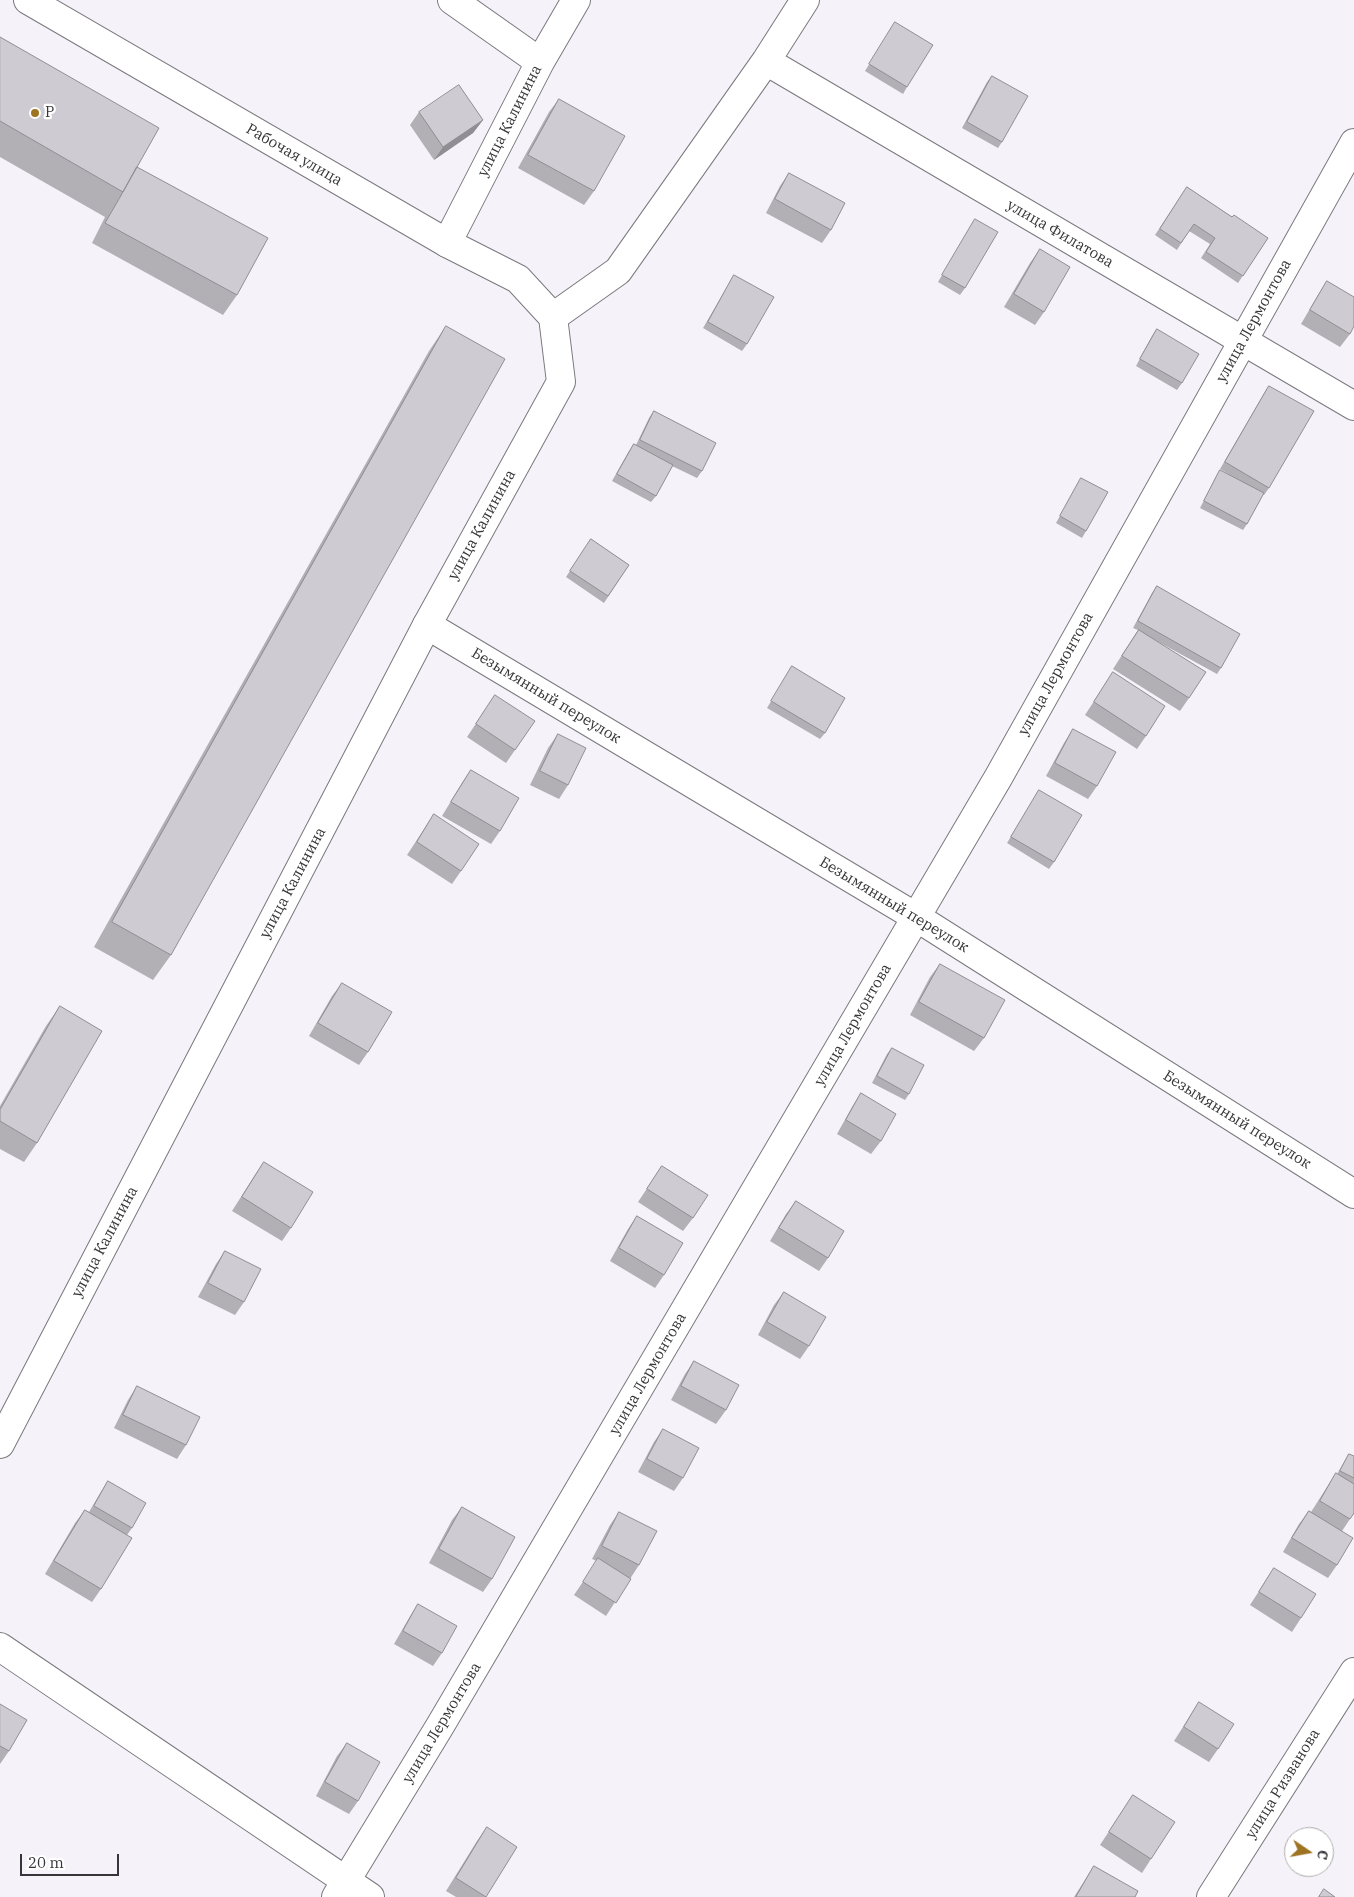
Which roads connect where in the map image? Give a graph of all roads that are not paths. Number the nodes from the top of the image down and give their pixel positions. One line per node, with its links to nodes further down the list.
1 (28, 0): 8 (street, Рабочая улица)
2 (452, 0): 5 (street)
3 (576, 0): 5 (street, улица Калинина)
4 (805, 0): 6 (street)
5 (540, 62): 8 (street, улица Калинина)
6 (766, 62): 9 (street); 10 (street, улица Филатова)
7 (1354, 143): 10 (street, улица Лермонтова)
8 (447, 243): 9 (street, Рабочая улица)
9 (553, 317): 12 (street, улица Калинина)
10 (1243, 341): 11 (street, улица Филатова); 13 (street, улица Лермонтова)
11 (1354, 406)
12 (427, 625): 13 (street, Безымянный переулок); 15 (street, улица Калинина)
13 (916, 917): 14 (street, Безымянный переулок); 18 (street, улица Лермонтова)
14 (1354, 1194)
15 (0, 1444)
16 (0, 1647): 18 (street)
17 (1354, 1672): 20 (street, улица Ризванова)
18 (342, 1888): 19 (street)
19 (370, 1897)
20 (1211, 1897)

